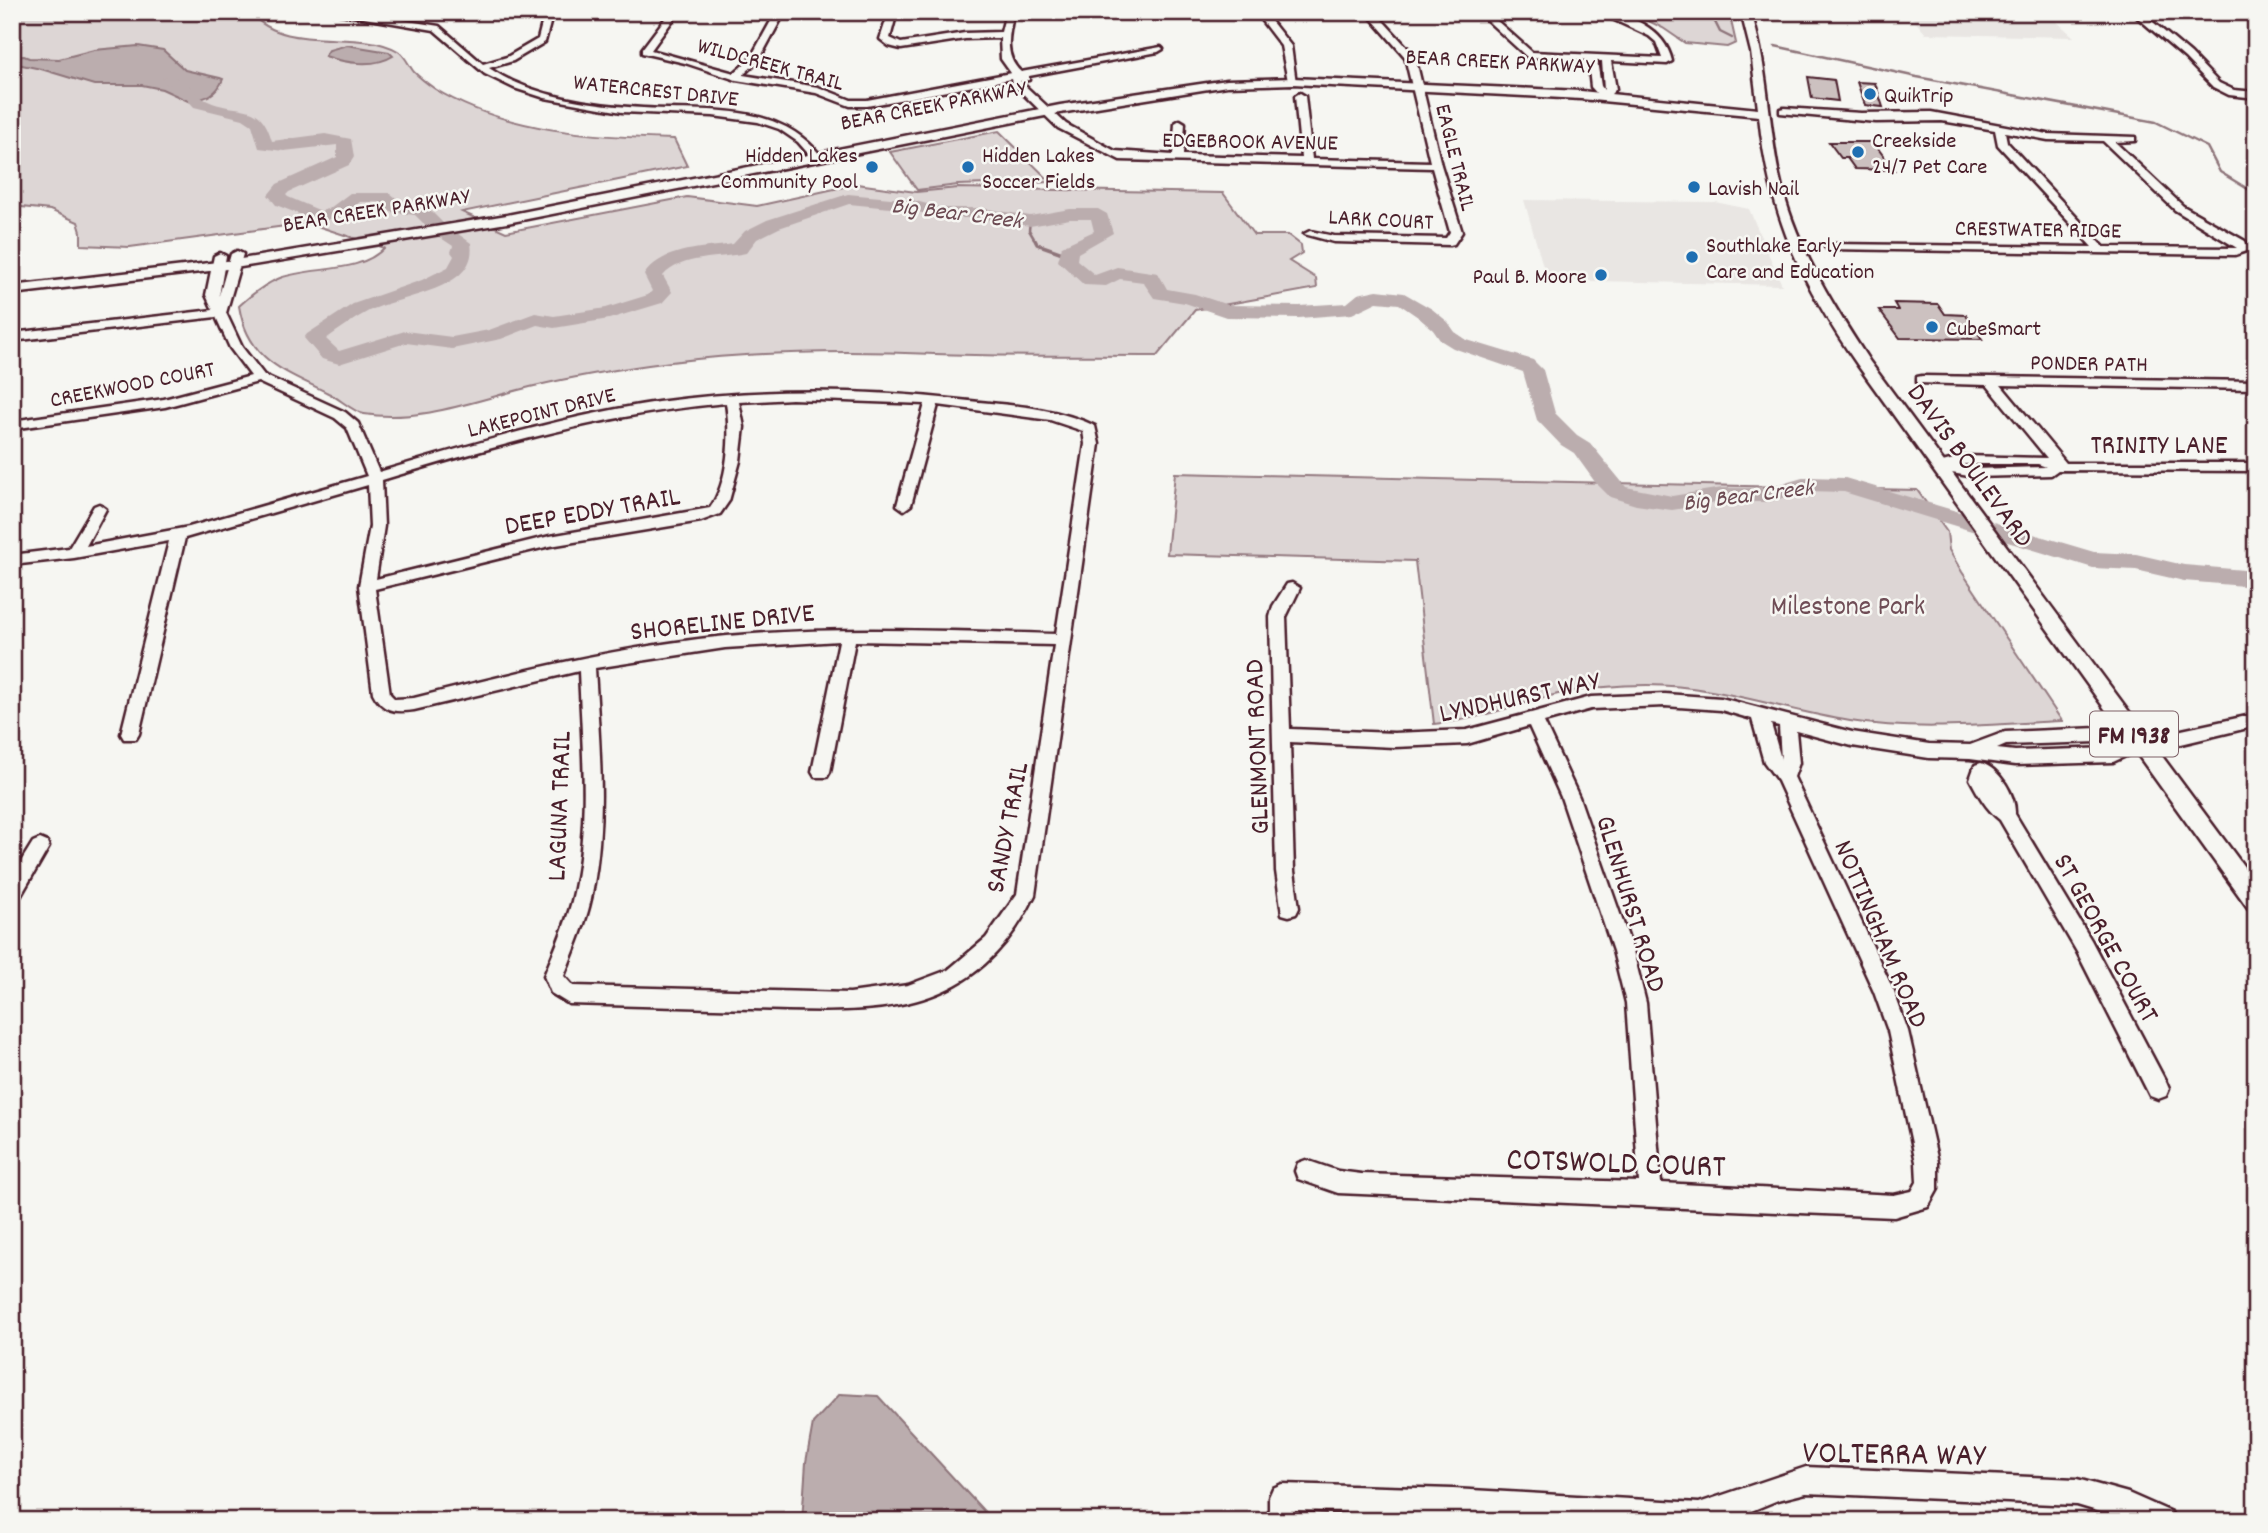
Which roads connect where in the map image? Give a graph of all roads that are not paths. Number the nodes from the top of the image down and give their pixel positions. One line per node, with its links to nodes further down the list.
1 (333, 12): 14 (street, WATERCREST DRIVE)
2 (423, 12): 14 (street)
3 (549, 12): 19 (street)
4 (781, 12): 21 (street)
5 (893, 12): 15 (street)
6 (1010, 12): 15 (street)
7 (1259, 12): 22 (street)
8 (1370, 12): 23 (street, EAGLE TRAIL)
9 (1482, 12): 17 (street)
10 (1601, 12): 18 (street)
11 (1746, 12): 28 (main road, DAVIS BOULEVARD / FM 1938)
12 (2135, 12): 26 (street)
13 (674, 13): 21 (street, WILDCREEK TRAIL)
14 (406, 21): 19 (street, WATERCREST DRIVE)
15 (1003, 35): 20 (street, EDGEBROOK AVENUE)
16 (1158, 49): 20 (street, WILDCREEK TRAIL)
17 (1592, 58): 18 (street); 24 (street)
18 (1605, 59): 24 (street)
19 (482, 67): 33 (street, WATERCREST DRIVE)
20 (1018, 75): 21 (street, WILDCREEK TRAIL); 27 (street, EDGEBROOK AVENUE)
21 (736, 77)
22 (1293, 78): 23 (main road, BEAR CREEK PARKWAY); 27 (main road, BEAR CREEK PARKWAY)
23 (1418, 83): 24 (main road, BEAR CREEK PARKWAY); 36 (street, EAGLE TRAIL)
24 (1604, 91): 28 (main road, BEAR CREEK PARKWAY)
25 (1300, 96): 35 (street)
26 (2256, 96)
27 (1050, 108): 33 (main road, BEAR CREEK PARKWAY); 34 (street, EDGEBROOK AVENUE)
28 (1765, 109): 30 (street, BEAR CREEK PARKWAY); 56 (main road, DAVIS BOULEVARD / FM 1938)
29 (1180, 123): 34 (street)
30 (2000, 127): 31 (street, BEAR CREEK PARKWAY); 40 (street)
31 (2106, 139): 32 (street, BEAR CREEK PARKWAY); 40 (street, CRESTWATER RIDGE)
32 (2131, 139)
33 (815, 154): 41 (main road, BEAR CREEK PARKWAY); 41 (main road, BEAR CREEK PARKWAY)
34 (1178, 160): 35 (street, EDGEBROOK AVENUE)
35 (1307, 162): 36 (street, EDGEBROOK AVENUE)
36 (1436, 165): 38 (street, EAGLE TRAIL)
37 (1310, 234): 38 (street, LARK COURT)
38 (1450, 242)
39 (1831, 247): 40 (street, CRESTWATER RIDGE)
40 (2101, 250)
41 (236, 259): 42 (main road, BEAR CREEK PARKWAY); 45 (street)
42 (219, 261): 43 (main road, BEAR CREEK PARKWAY); 44 (main road, BEAR CREEK PARKWAY); 45 (street)
43 (12, 279)
44 (12, 290)
45 (220, 313): 46 (street); 47 (street)
46 (12, 337)
47 (259, 379): 53 (street, CREEKWOOD COURT); 60 (street)
48 (1922, 380): 49 (street, PONDER PATH)
49 (1991, 381): 50 (street, PONDER PATH); 57 (street)
50 (2253, 388)
51 (733, 400): 52 (street, LAKEPOINT DRIVE); 60 (street, LAKEPOINT DRIVE); 66 (street, DEEP EDDY TRAIL)
52 (933, 400): 54 (street, LAKEPOINT DRIVE); 61 (street)
53 (12, 425)
54 (1090, 429): 69 (street, SANDY TRAIL)
55 (2010, 460): 56 (street, TRINITY LANE); 57 (street, TRINITY LANE); 59 (street)
56 (1940, 467): 59 (street, TRINITY LANE); 77 (main road, DAVIS BOULEVARD / FM 1938)
57 (2062, 467): 58 (street, TRINITY LANE); 59 (street, TRINITY LANE)
58 (2256, 467)
59 (2019, 472)
60 (375, 479): 63 (street, LAKEPOINT DRIVE); 66 (street)
61 (904, 505)
62 (99, 509): 64 (street)
63 (178, 535): 64 (street, LAKEPOINT DRIVE); 75 (street)
64 (74, 553): 65 (street, LAKEPOINT DRIVE)
65 (12, 560)
66 (367, 586): 70 (street, SHORELINE DRIVE)
67 (1292, 588): 76 (street, GLENMONT ROAD)
68 (848, 635): 69 (street, SHORELINE DRIVE); 70 (street, SHORELINE DRIVE); 79 (street)
69 (1064, 640): 85 (street, SANDY TRAIL)
70 (587, 663): 85 (street, LAGUNA TRAIL)
71 (1759, 712): 72 (street, LYNDHURST WAY); 73 (street, LYNDHURST WAY); 80 (street, NOTTINGHAM ROAD)
72 (1535, 720): 76 (street, LYNDHURST WAY); 88 (street, GLENHURST ROAD)
73 (1787, 720): 78 (street, LYNDHURST WAY); 80 (street)
74 (2256, 720): 77 (street, LYNDHURST WAY)
75 (130, 734)
76 (1282, 735): 84 (street, GLENMONT ROAD)
77 (2140, 743): 78 (street, LYNDHURST WAY); 83 (main road, DAVIS BOULEVARD / FM 1938)
78 (1970, 752): 86 (street, ST GEORGE COURT)
79 (821, 772)
80 (1785, 778): 89 (street, NOTTINGHAM ROAD)
81 (40, 847): 82 (street)
82 (12, 893)
83 (2256, 901)
84 (1289, 908)
85 (558, 987)
86 (2158, 1089)
87 (1306, 1171): 88 (street, COTSWOLD COURT)
88 (1651, 1194): 89 (street, COTSWOLD COURT)
89 (1924, 1197)
90 (1282, 1509): 91 (street, VOLTERRA WAY)
91 (1546, 1514): 92 (street, VOLTERRA WAY)
92 (2162, 1521)

